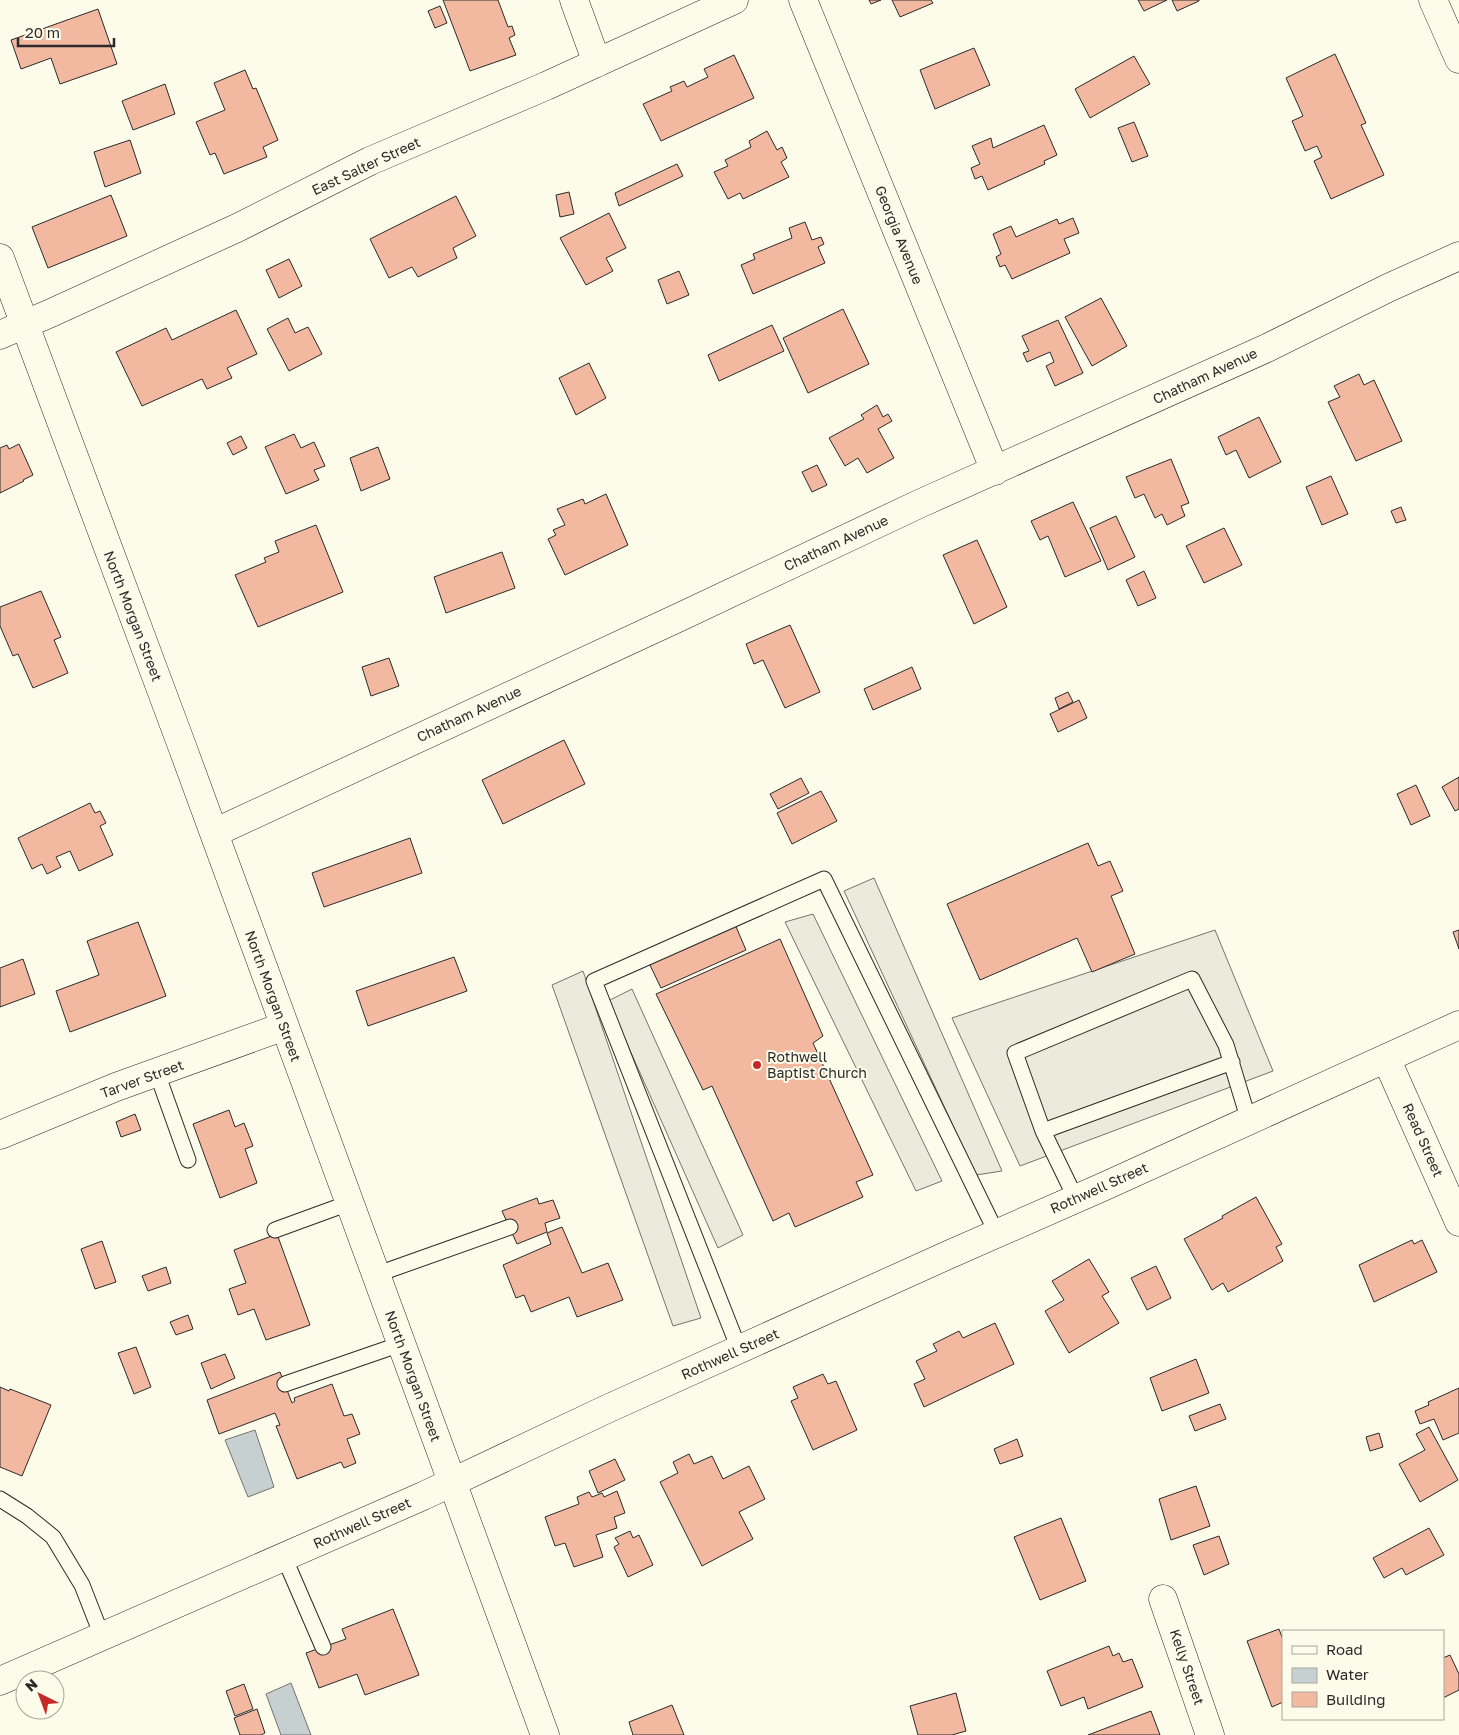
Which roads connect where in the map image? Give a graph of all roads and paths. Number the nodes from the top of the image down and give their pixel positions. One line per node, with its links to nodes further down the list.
1 (574, 0): 6 (street)
2 (734, 0): 6 (street, East Salter Street)
3 (803, 0): 11 (street, Georgia Avenue)
4 (1433, 0): 5 (street)
5 (1459, 59)
6 (597, 63): 9 (street, East Salter Street)
7 (1459, 256): 11 (street, Chatham Avenue)
8 (0, 258): 9 (street, North Morgan Street)
9 (25, 324): 10 (street, East Salter Street); 12 (street, North Morgan Street)
10 (0, 334)
11 (995, 471): 12 (street, Chatham Avenue)
12 (214, 833): 14 (street, North Morgan Street)
13 (1459, 1025): 15 (street, Rothwell Street)
14 (284, 1026): 17 (street, Tarver Street); 23 (street, North Morgan Street)
15 (1386, 1058): 18 (street, Rothwell Street); 24 (street, Read Street)
16 (1232, 1062): 18 (lane); 19 (lane); 19 (lane)
17 (157, 1073): 20 (street, Tarver Street); 21 (lane)
18 (1249, 1121): 22 (street, Rothwell Street)
19 (1043, 1131): 22 (lane)
20 (0, 1135)
21 (188, 1160)
22 (1076, 1199): 27 (street, Rothwell Street)
23 (349, 1203): 26 (lane); 28 (street, North Morgan Street)
24 (1459, 1222)
25 (510, 1227): 28 (lane)
26 (275, 1230)
27 (997, 1234): 30 (street, Rothwell Street); 30 (lane)
28 (375, 1275): 29 (street, North Morgan Street)
29 (401, 1344): 31 (lane); 32 (street, North Morgan Street)
30 (739, 1349): 32 (street, Rothwell Street)
31 (284, 1384)
32 (452, 1482): 34 (street, Rothwell Street); 39 (street, North Morgan Street)
33 (0, 1499): 36 (lane)
34 (284, 1557): 36 (street, Rothwell Street); 37 (lane)
35 (1163, 1599): 40 (street, Kelly Street)
36 (102, 1636): 38 (street, Rothwell Street)
37 (323, 1647)
38 (0, 1681)
39 (545, 1735)
40 (1210, 1735)

